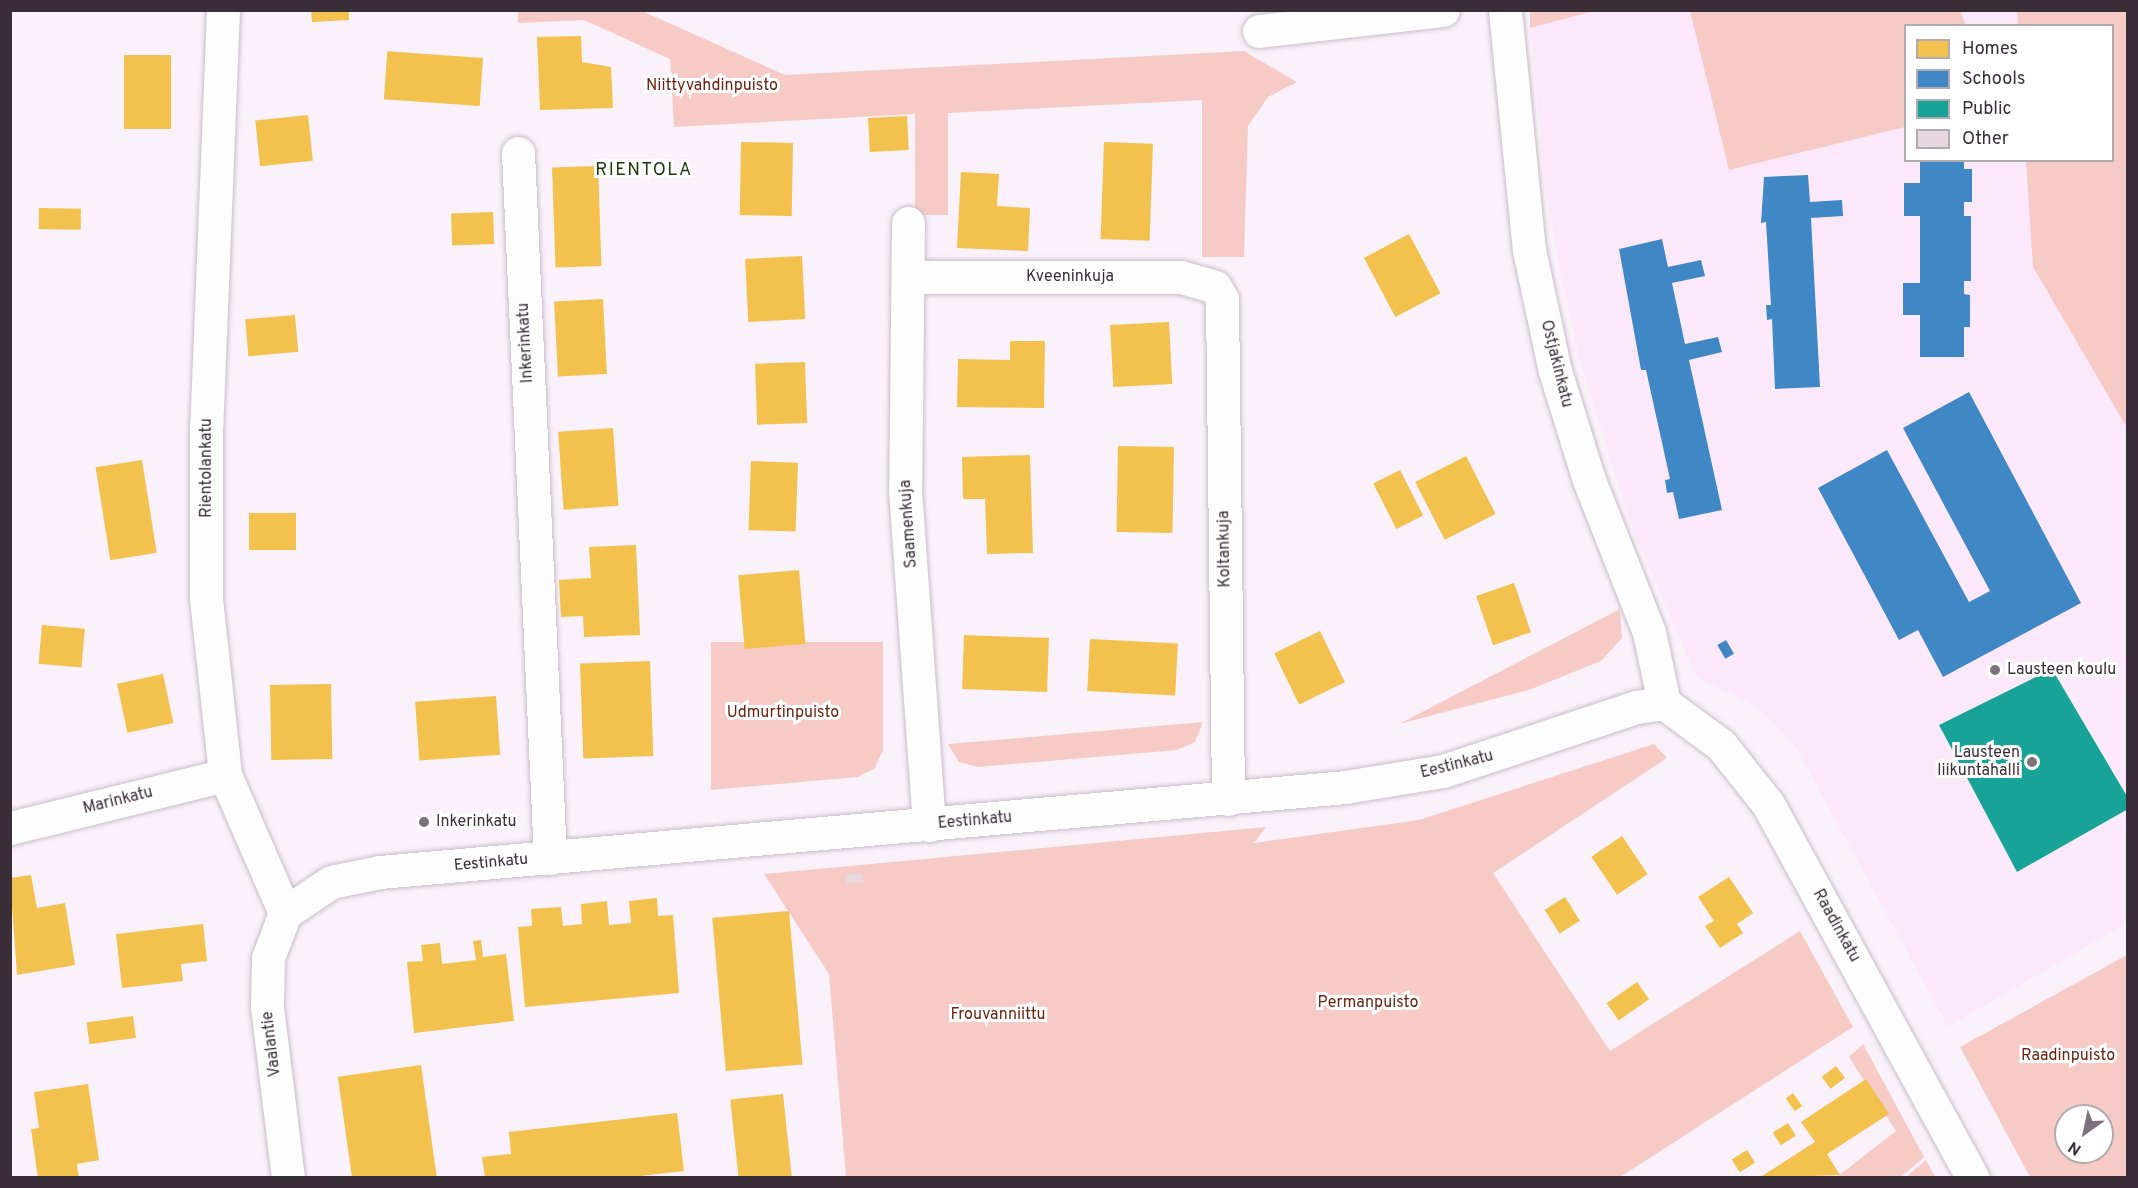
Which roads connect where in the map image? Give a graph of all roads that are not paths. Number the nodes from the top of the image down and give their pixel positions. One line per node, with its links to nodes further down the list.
1 (224, 10): 10 (street, Rientolankatu)
2 (1443, 10): 4 (street)
3 (1505, 10): 9 (street, Ostjakinkatu)
4 (1259, 31)
5 (518, 153): 14 (street, Inkerinkatu)
6 (908, 223): 7 (street, Saamenkuja)
7 (909, 277): 8 (street, Kveeninkuja); 12 (street, Saamenkuja)
8 (1222, 299): 11 (street, Koltankuja)
9 (1664, 703): 11 (street, Eestinkatu); 17 (street, Raadinkatu)
10 (225, 774): 13 (street, Marinkatu); 15 (street, Rientolankatu)
11 (1228, 799): 12 (street, Eestinkatu)
12 (929, 825): 14 (street, Eestinkatu)
13 (10, 828)
14 (550, 858): 15 (street, Eestinkatu)
15 (285, 913): 16 (street, Vaalantie)
16 (288, 1178)
17 (1973, 1178)

